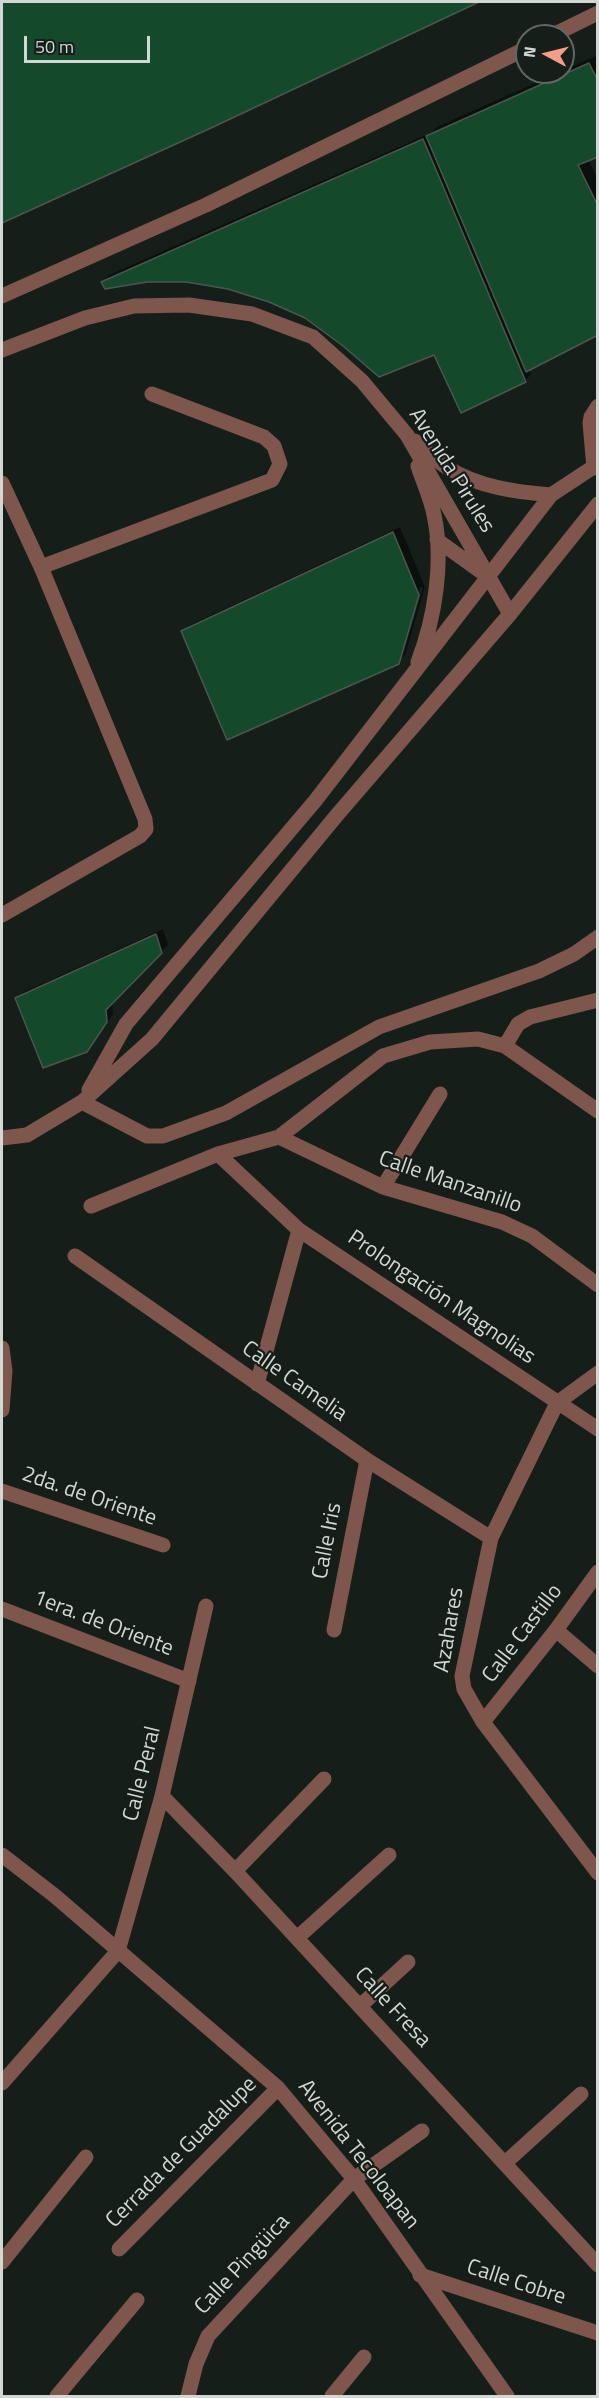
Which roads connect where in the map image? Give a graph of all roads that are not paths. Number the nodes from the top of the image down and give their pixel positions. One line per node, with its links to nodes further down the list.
1 (597, 13): 2 (street)
2 (575, 24)
3 (515, 54): 4 (street)
4 (2, 296)
5 (2, 350): 8 (street, Avenida Pirules)
6 (152, 394): 14 (street)
7 (597, 406): 9 (street)
8 (407, 435): 11 (street); 13 (street); 15 (street, Avenida Pirules)
9 (596, 466): 11 (street)
10 (2, 483): 14 (street)
11 (551, 495): 15 (street)
12 (597, 504): 16 (street)
13 (437, 540): 15 (street); 17 (street)
14 (41, 567): 18 (street)
15 (489, 578): 16 (street, Avenida Pirules); 17 (street)
16 (510, 614): 23 (street)
17 (411, 678): 23 (street)
18 (2, 915)
19 (597, 937): 23 (street)
20 (597, 1000): 21 (street)
21 (506, 1046): 24 (street); 25 (street)
22 (440, 1094): 28 (street)
23 (82, 1102): 26 (street)
24 (597, 1111)
25 (279, 1137): 27 (street); 28 (street, Calle Manzanillo)
26 (2, 1138)
27 (218, 1154): 29 (street); 30 (street, Prolongación Magnolias)
28 (383, 1186): 32 (street, Calle Manzanillo)
29 (91, 1206)
30 (299, 1230): 35 (street); 36 (street, Prolongación Magnolias)
31 (75, 1256): 35 (street, Calle Camelia)
32 (597, 1285)
33 (2, 1348): 37 (street)
34 (597, 1373): 36 (street)
35 (257, 1384): 39 (street, Calle Camelia)
36 (557, 1403): 38 (street, Prolongación Magnolias); 41 (street, Azahares)
37 (2, 1410)
38 (597, 1429)
39 (367, 1460): 41 (street, Calle Camelia); 46 (street, Calle Iris)
40 (2, 1491): 42 (street, 2da. de Oriente)
41 (491, 1538): 50 (street, Azahares)
42 (163, 1545)
43 (597, 1572): 47 (street, Calle Castillo)
44 (206, 1606): 49 (street, Calle Peral)
45 (2, 1609): 49 (street, 1era. de Oriente)
46 (334, 1630)
47 (556, 1630): 48 (street); 50 (street, Calle Castillo)
48 (597, 1666)
49 (189, 1681): 52 (street, Calle Peral)
50 (483, 1722): 56 (street, Azahares)
51 (324, 1779): 55 (street)
52 (162, 1796): 55 (street, Calle Fresa); 58 (street, Calle Peral)
53 (389, 1855): 57 (street)
54 (4, 1860): 58 (street, Avenida Tecoloapan)
55 (235, 1871): 57 (street, Calle Fresa)
56 (597, 1873)
57 (297, 1938): 60 (street, Calle Fresa)
58 (118, 1951): 61 (street); 62 (street, Avenida Tecoloapan)
59 (408, 1962): 60 (street)
60 (360, 2006): 66 (street, Calle Fresa)
61 (2, 2083)
62 (278, 2088): 67 (street, Avenida Tecoloapan); 69 (street, Cerrada de Guadalupe)
63 (581, 2094): 66 (street)
64 (422, 2131): 67 (street, Calle Pingüica)
65 (86, 2157): 70 (street)
66 (505, 2163): 68 (street, Calle Fresa)
67 (354, 2179): 72 (street, Avenida Tecoloapan); 77 (street, Calle Pingüica)
68 (592, 2247): 71 (street, Calle Fresa)
69 (119, 2249)
70 (2, 2262)
71 (597, 2265)
72 (420, 2275): 74 (street, Calle Cobre); 79 (street, Avenida Tecoloapan)
73 (137, 2300): 76 (street)
74 (597, 2333)
75 (364, 2357): 78 (street)
76 (57, 2397)
77 (188, 2397)
78 (332, 2397)
79 (507, 2397)

